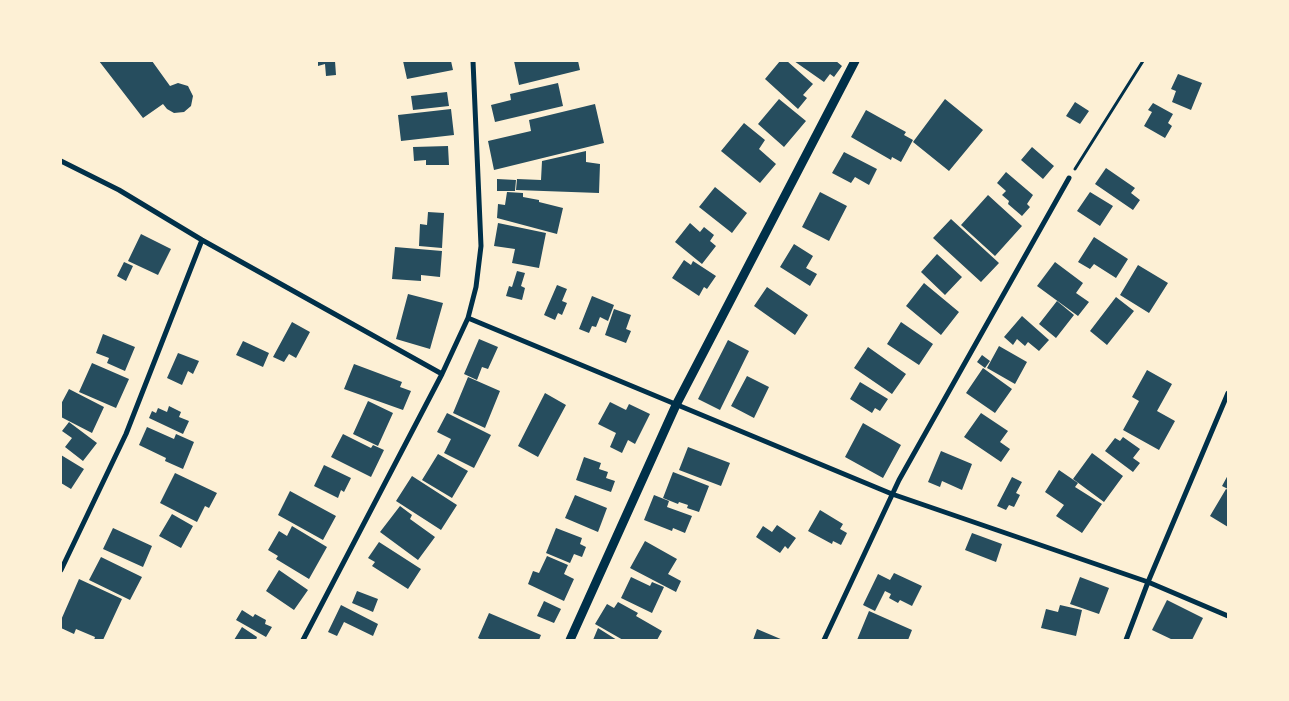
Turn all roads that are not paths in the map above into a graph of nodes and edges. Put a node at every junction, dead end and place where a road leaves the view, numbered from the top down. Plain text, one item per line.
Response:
1 (473, 61) edge
2 (855, 61) edge
3 (61, 161) edge
4 (1069, 178) road end
5 (202, 240) junction
6 (468, 318) junction
7 (442, 374) junction
8 (1228, 393) edge
9 (676, 405) junction
10 (892, 494) junction
11 (61, 570) edge
12 (1148, 582) junction
13 (1228, 616) edge
14 (303, 640) edge
15 (570, 640) edge
16 (824, 640) edge
17 (1126, 640) edge

1 - 6 street
2 - 9 street
3 - 5 street
4 - 10 street
5 - 7 street
5 - 11 street
6 - 7 street
6 - 9 street
7 - 14 street
8 - 12 street
9 - 10 street
9 - 15 street
10 - 12 street
10 - 16 street
12 - 13 street
12 - 17 street

